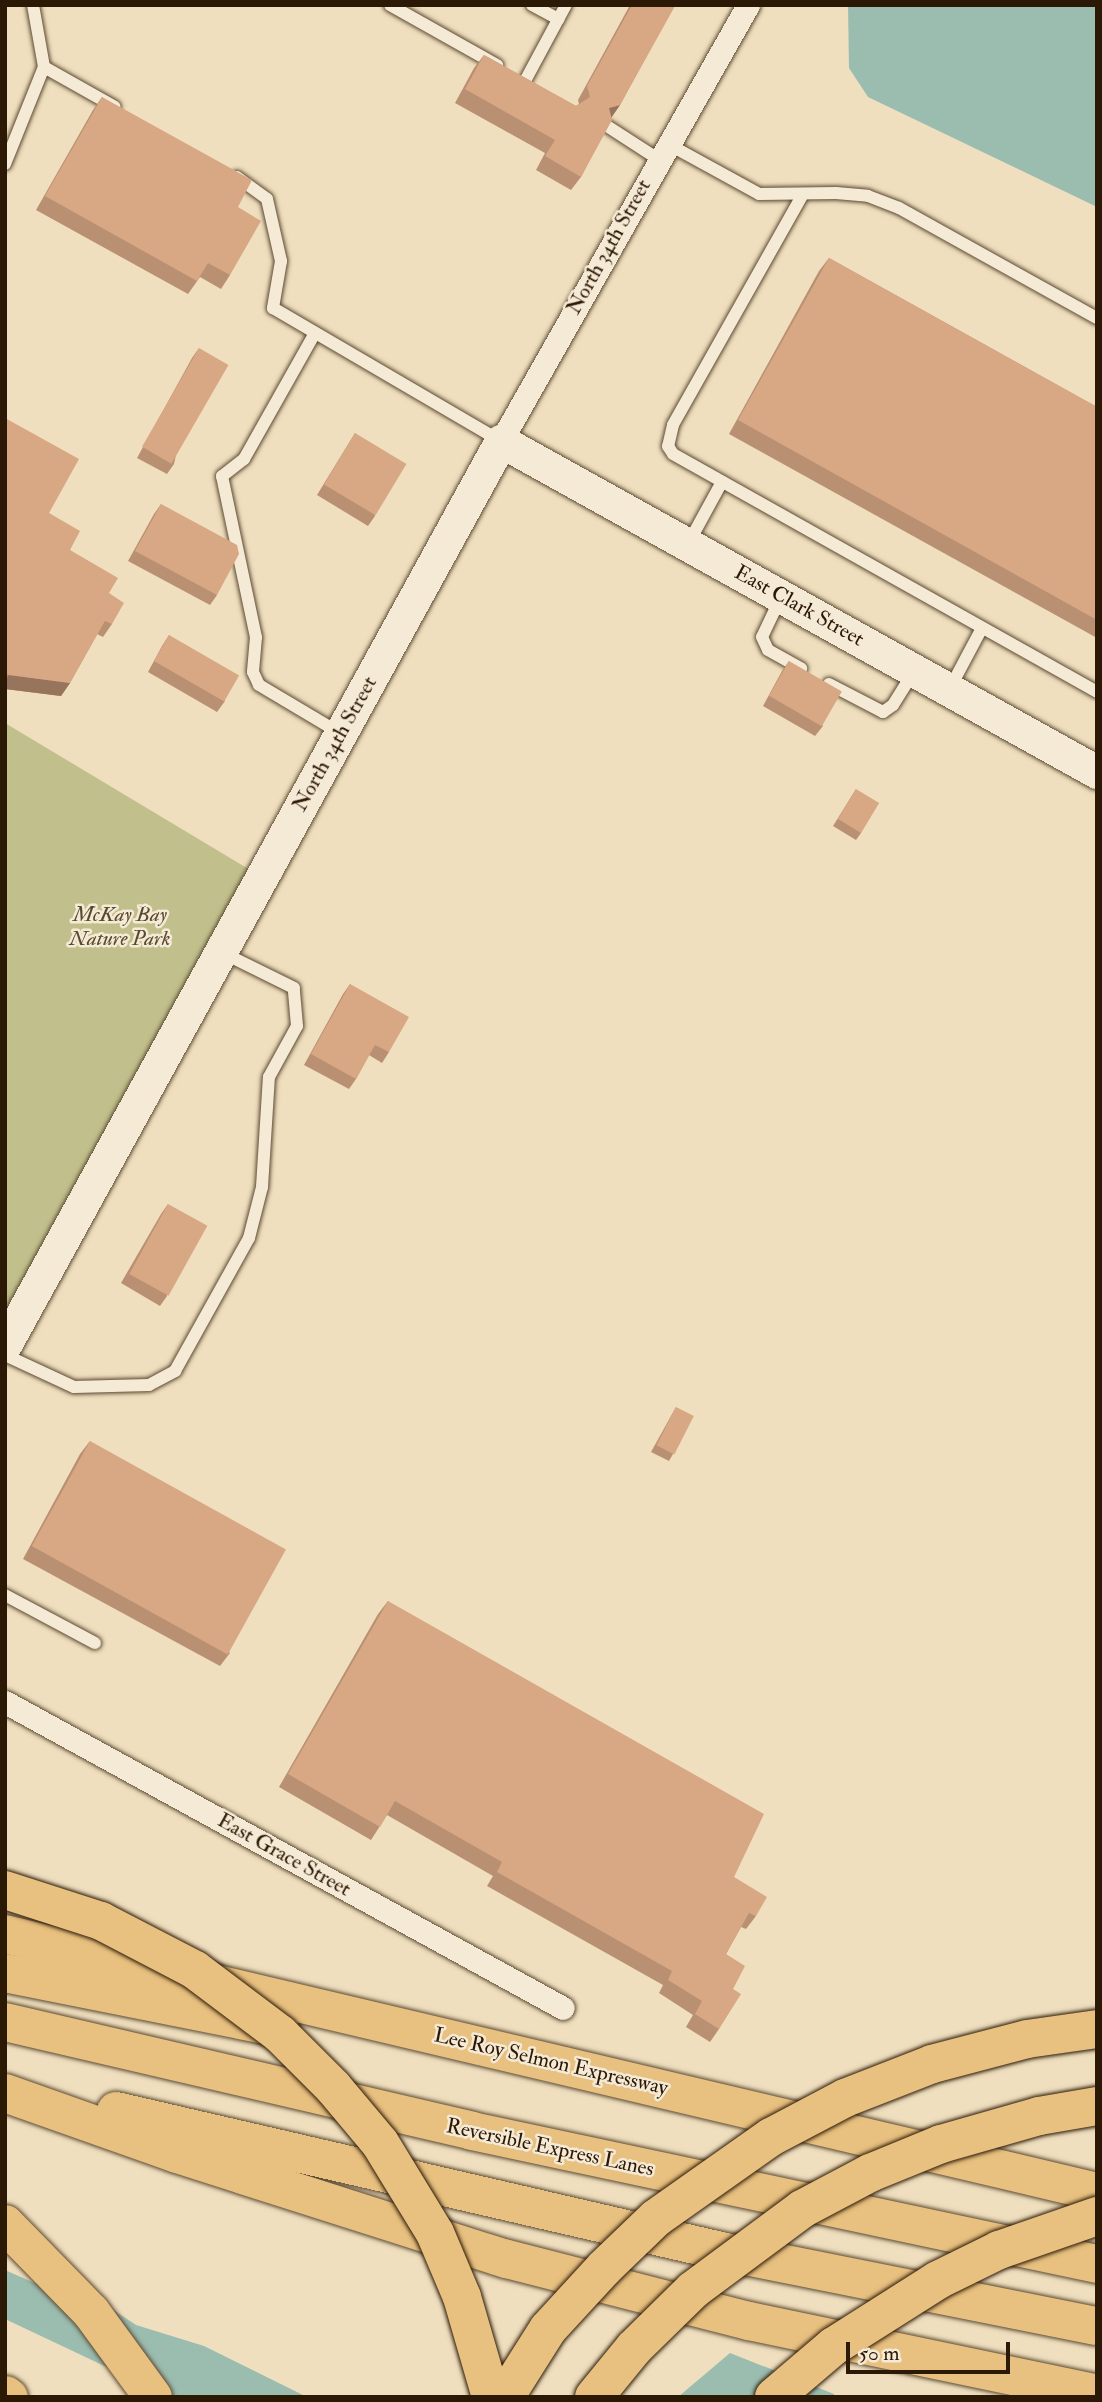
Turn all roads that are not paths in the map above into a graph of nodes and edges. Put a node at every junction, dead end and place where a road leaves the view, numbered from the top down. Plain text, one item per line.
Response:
1 (33, 5) edge
2 (390, 5) edge
3 (532, 5) edge
4 (566, 5) edge
5 (748, 5) edge
6 (558, 19) junction
7 (44, 67) junction
8 (525, 80) junction
9 (537, 87) edge
10 (125, 112) edge
11 (607, 126) edge
12 (663, 151) junction
13 (5, 164) edge
14 (230, 171) edge
15 (803, 194) junction
16 (1097, 318) edge
17 (315, 333) junction
18 (501, 441) junction
19 (722, 482) junction
20 (688, 544) junction
21 (781, 596) junction
22 (982, 628) junction
23 (914, 671) junction
24 (949, 690) junction
25 (1097, 692) edge
26 (340, 734) junction
27 (1097, 772) edge
28 (221, 951) junction
29 (5, 1345) edge
30 (5, 1355) edge
31 (5, 1595) edge
32 (95, 1643) dead end
33 (5, 1702) edge
34 (5, 1890) edge
35 (5, 1934) edge
36 (5, 1973) edge
37 (563, 2008) dead end
38 (5, 2022) edge
39 (1097, 2029) edge
40 (546, 2062) junction
41 (5, 2085) edge
42 (5, 2093) edge
43 (1097, 2106) edge
44 (1097, 2192) edge
45 (1097, 2216) edge
46 (5, 2224) edge
47 (1097, 2264) edge
48 (1097, 2326) edge
49 (1097, 2394) edge
50 (153, 2397) edge
51 (491, 2397) edge
52 (505, 2397) edge
53 (594, 2397) edge
54 (775, 2397) edge

1 - 7 lane
2 - 8 lane
3 - 6 lane
4 - 6 lane
5 - 12 street, North 34th Street
6 - 8 lane
7 - 10 lane
7 - 13 lane
8 - 9 lane
11 - 12 lane
12 - 15 lane
12 - 18 street, North 34th Street
14 - 17 lane
15 - 16 lane
15 - 19 lane
17 - 18 lane
17 - 26 lane
18 - 20 street, East Clark Street
18 - 26 street, North 34th Street
19 - 20 lane
19 - 22 lane
20 - 21 street, East Clark Street
21 - 23 street, East Clark Street
21 - 23 lane
22 - 24 lane
22 - 25 lane
23 - 24 street, East Clark Street
24 - 27 street, East Clark Street
26 - 28 street, North 34th Street
28 - 29 street, North 34th Street
28 - 30 lane
31 - 32 lane
33 - 37 street, East Grace Street
34 - 51 highway, bridge
35 - 40 highway, Lee Roy Selmon Expressway
36 - 40 highway
38 - 47 highway, Reversible Express Lanes, bridge
39 - 52 highway, bridge
40 - 44 highway, Lee Roy Selmon Expressway, bridge
41 - 48 highway
42 - 49 highway
43 - 53 highway, bridge
45 - 54 highway, bridge
46 - 50 highway

